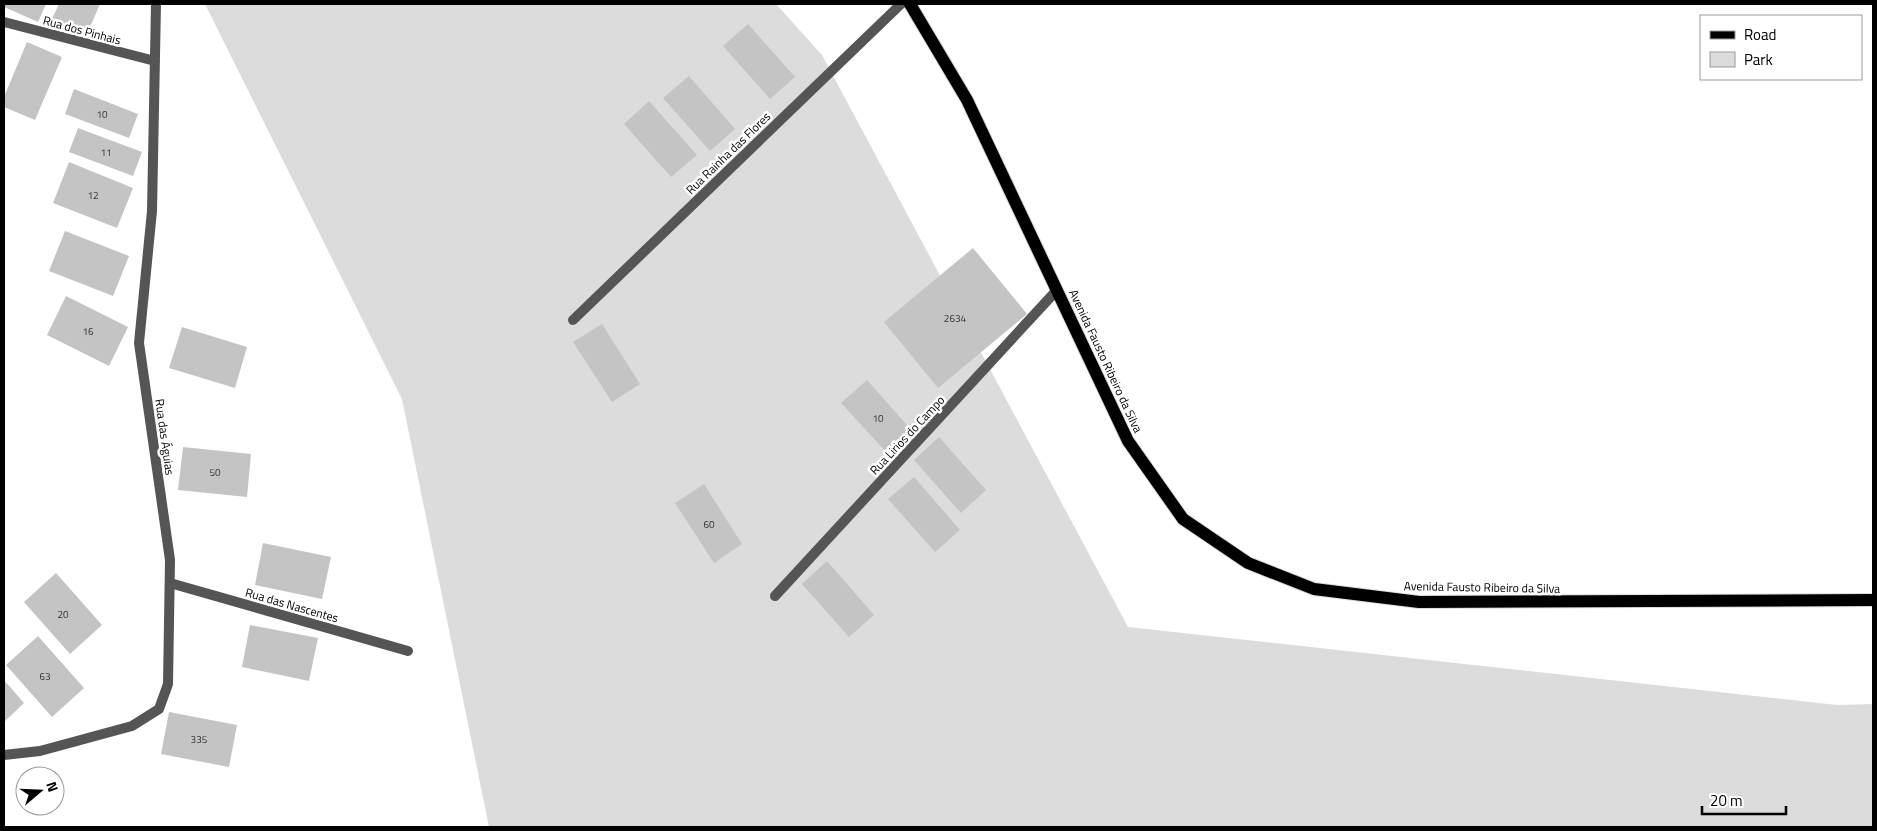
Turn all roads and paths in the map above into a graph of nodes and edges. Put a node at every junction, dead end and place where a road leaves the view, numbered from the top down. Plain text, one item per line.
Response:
1 (156, 4) edge
2 (901, 4) edge
3 (910, 4) edge
4 (4, 22) edge
5 (155, 61) junction
6 (1057, 290) junction
7 (573, 320) dead end
8 (170, 583) junction
9 (775, 596) dead end
10 (1873, 600) edge
11 (408, 651) dead end
12 (4, 755) edge

1 - 5 street, Rua das Águias
2 - 7 street, Rua Rainha das Flores
3 - 6 main road, Avenida Fausto Ribeiro da Silva
4 - 5 street, Rua dos Pinhais
5 - 8 street, Rua das Águias
6 - 9 street, Rua Lirios do Campo
6 - 10 main road, Avenida Fausto Ribeiro da Silva
8 - 11 street, Rua das Nascentes
8 - 12 street, Rua das Águias

